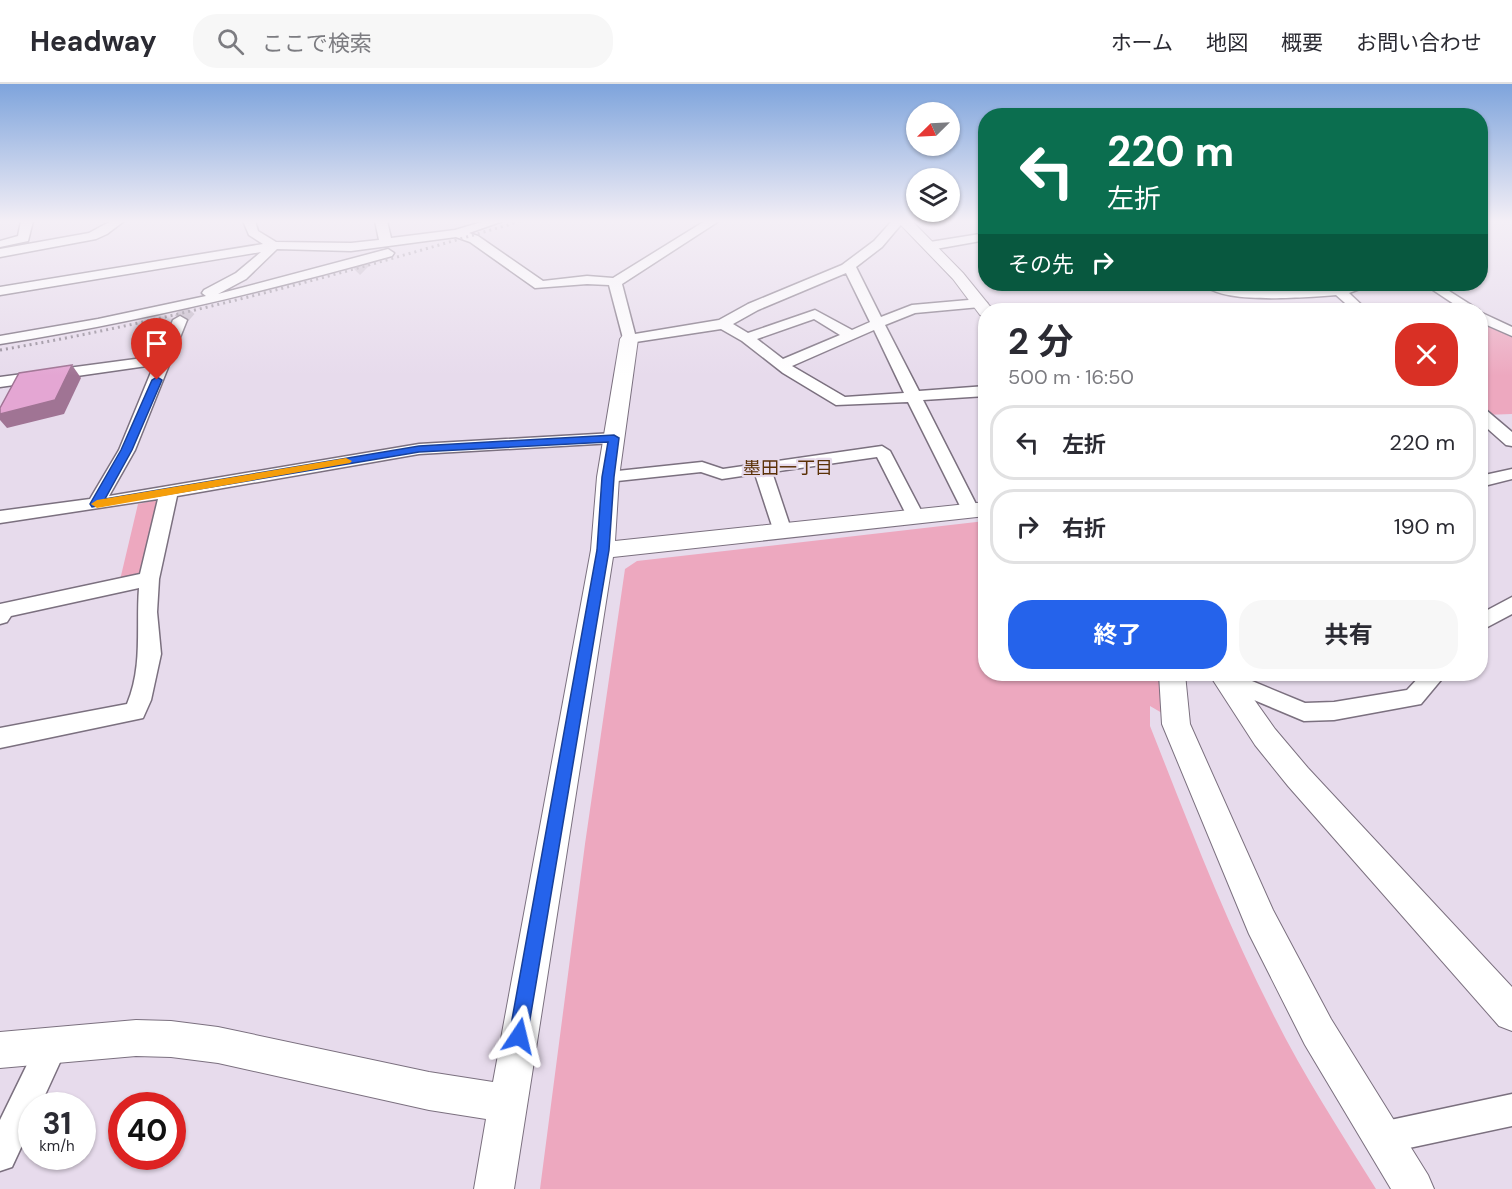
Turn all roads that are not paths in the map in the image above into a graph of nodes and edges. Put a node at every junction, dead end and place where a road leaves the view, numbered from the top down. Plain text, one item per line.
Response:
1 (112, 273) edge
2 (245, 273) edge
3 (316, 273) edge
4 (522, 273) edge
5 (632, 273) edge
6 (834, 273) edge
7 (852, 273) edge
8 (953, 273) edge
9 (615, 282) junction
10 (0, 291) edge
11 (1226, 291) edge
12 (1344, 291) edge
13 (1441, 291) edge
14 (1340, 292) junction
15 (202, 302) junction
16 (979, 303) edge
17 (1352, 303) edge
18 (1461, 303) edge
19 (978, 308) edge
20 (180, 320) tunnel mouth
21 (1488, 320) edge
22 (723, 324) junction
23 (878, 324) junction
24 (1512, 332) edge
25 (851, 335) junction
26 (747, 338) junction
27 (629, 339) junction
28 (0, 340) edge
29 (165, 359) junction
30 (782, 365) junction
31 (0, 382) edge
32 (978, 392) edge
33 (915, 397) junction
34 (1488, 420) edge
35 (614, 438) junction
36 (1512, 441) edge
37 (762, 468) junction
38 (1512, 474) edge
39 (608, 477) junction
40 (1488, 480) edge
41 (170, 491) junction
42 (96, 504) junction
43 (978, 509) edge
44 (915, 516) junction
45 (0, 517) edge
46 (783, 532) junction
47 (603, 550) junction
48 (149, 579) junction
49 (1512, 604) edge
50 (0, 617) edge
51 (1488, 619) edge
52 (1173, 681) edge
53 (1227, 681) edge
54 (1235, 681) edge
55 (1429, 681) edge
56 (0, 738) edge
57 (1512, 1013) edge
58 (52, 1047) junction
59 (0, 1050) edge
60 (507, 1103) junction
61 (1512, 1110) edge
62 (1381, 1138) junction
63 (0, 1155) edge
64 (494, 1189) edge
65 (1414, 1189) edge

1 - 10 street
2 - 15 street
3 - 15 street
4 - 9 street
5 - 9 street
6 - 22 street
7 - 23 street
8 - 16 street
9 - 27 street
11 - 14 street
12 - 14 street
13 - 18 street
14 - 17 street
15 - 28 street
19 - 23 street
20 - 29 street
21 - 24 street
22 - 26 street
22 - 27 street
23 - 25 street
23 - 33 street
25 - 26 street
25 - 30 street
26 - 30 street
27 - 35 street
29 - 31 street
29 - 42 street
30 - 33 street
32 - 33 street
33 - 43 street
34 - 36 street
35 - 39 street
35 - 41 street
37 - 39 street
37 - 44 street
37 - 46 street
38 - 40 street
39 - 47 street
41 - 42 street
41 - 48 street
42 - 45 street
43 - 44 street
44 - 46 street
46 - 47 street
47 - 60 street
48 - 50 street
48 - 56 street
49 - 51 street
52 - 62 street
53 - 57 street
54 - 55 street
58 - 59 street
58 - 60 street
58 - 63 street
60 - 64 street
61 - 62 street
62 - 65 street

